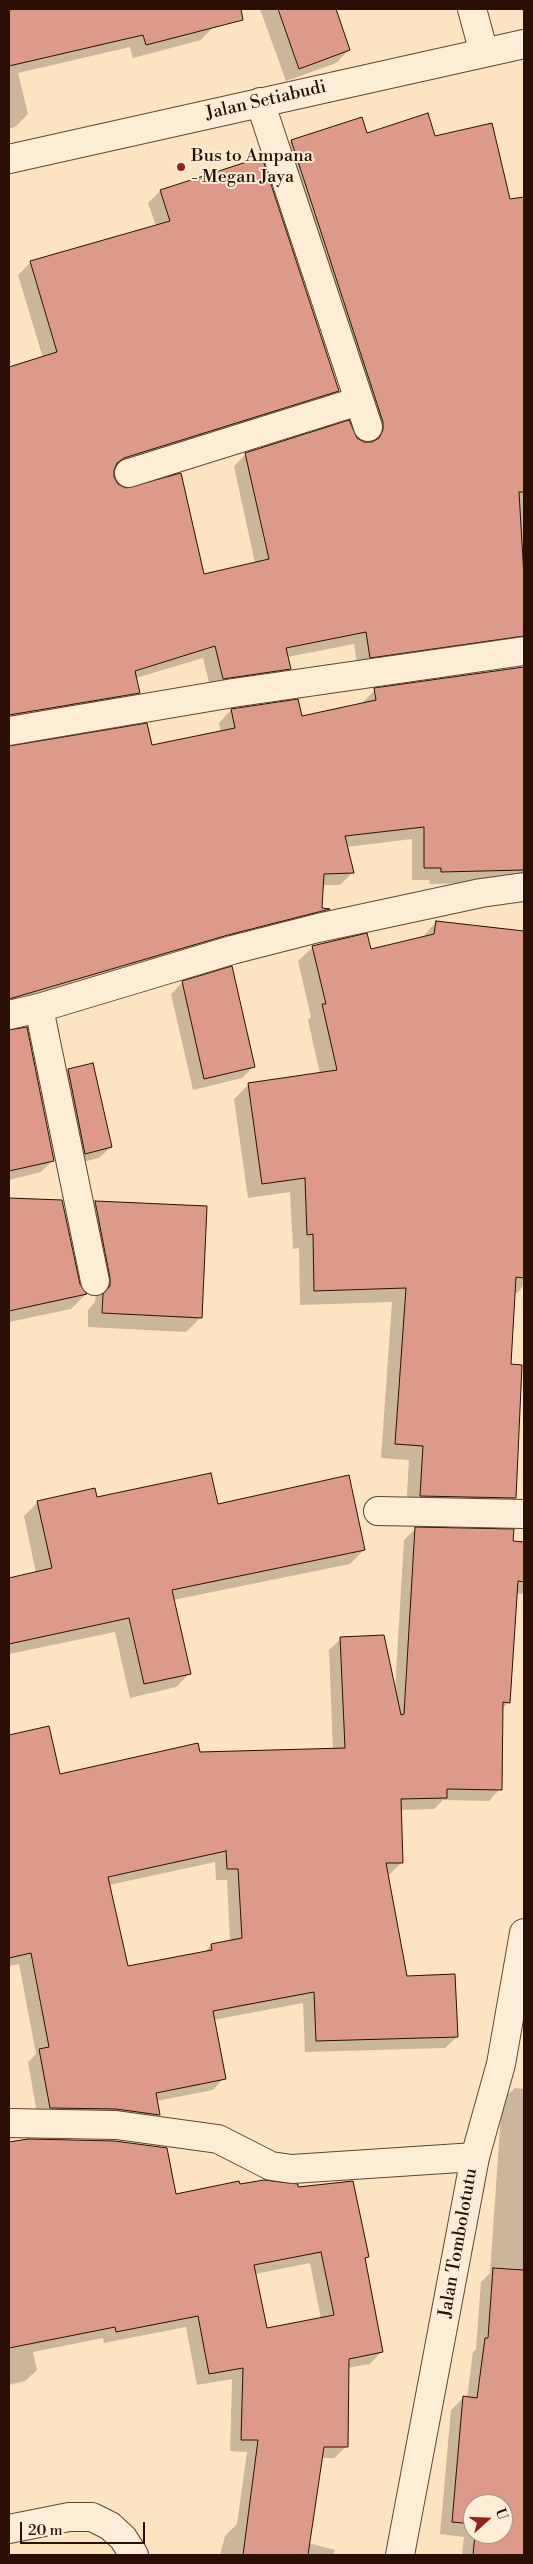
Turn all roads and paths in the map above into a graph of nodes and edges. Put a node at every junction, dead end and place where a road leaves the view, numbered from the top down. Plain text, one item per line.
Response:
1 (472, 9) edge
2 (524, 44) edge
3 (484, 53) junction
4 (260, 102) junction
5 (9, 159) edge
6 (359, 401) junction
7 (368, 427) dead end
8 (129, 473) dead end
9 (524, 651) edge
10 (9, 732) edge
11 (524, 887) edge
12 (40, 1008) junction
13 (9, 1014) edge
14 (95, 1281) dead end
15 (378, 1511) dead end
16 (524, 1514) edge
17 (524, 1933) edge
18 (9, 2120) edge
19 (475, 2157) junction
20 (9, 2529) edge
21 (134, 2555) edge
22 (400, 2555) edge

1 - 3 street
2 - 3 street, Jalan Setiabudi
3 - 4 street, Jalan Setiabudi
4 - 5 street, Jalan Setiabudi
4 - 6 street
6 - 7 street
6 - 8 street
9 - 10 street
11 - 12 street
12 - 13 street
12 - 14 street
15 - 16 street
17 - 19 street, Jalan Tombolotutu
18 - 19 street
19 - 22 street, Jalan Tombolotutu
20 - 21 street

